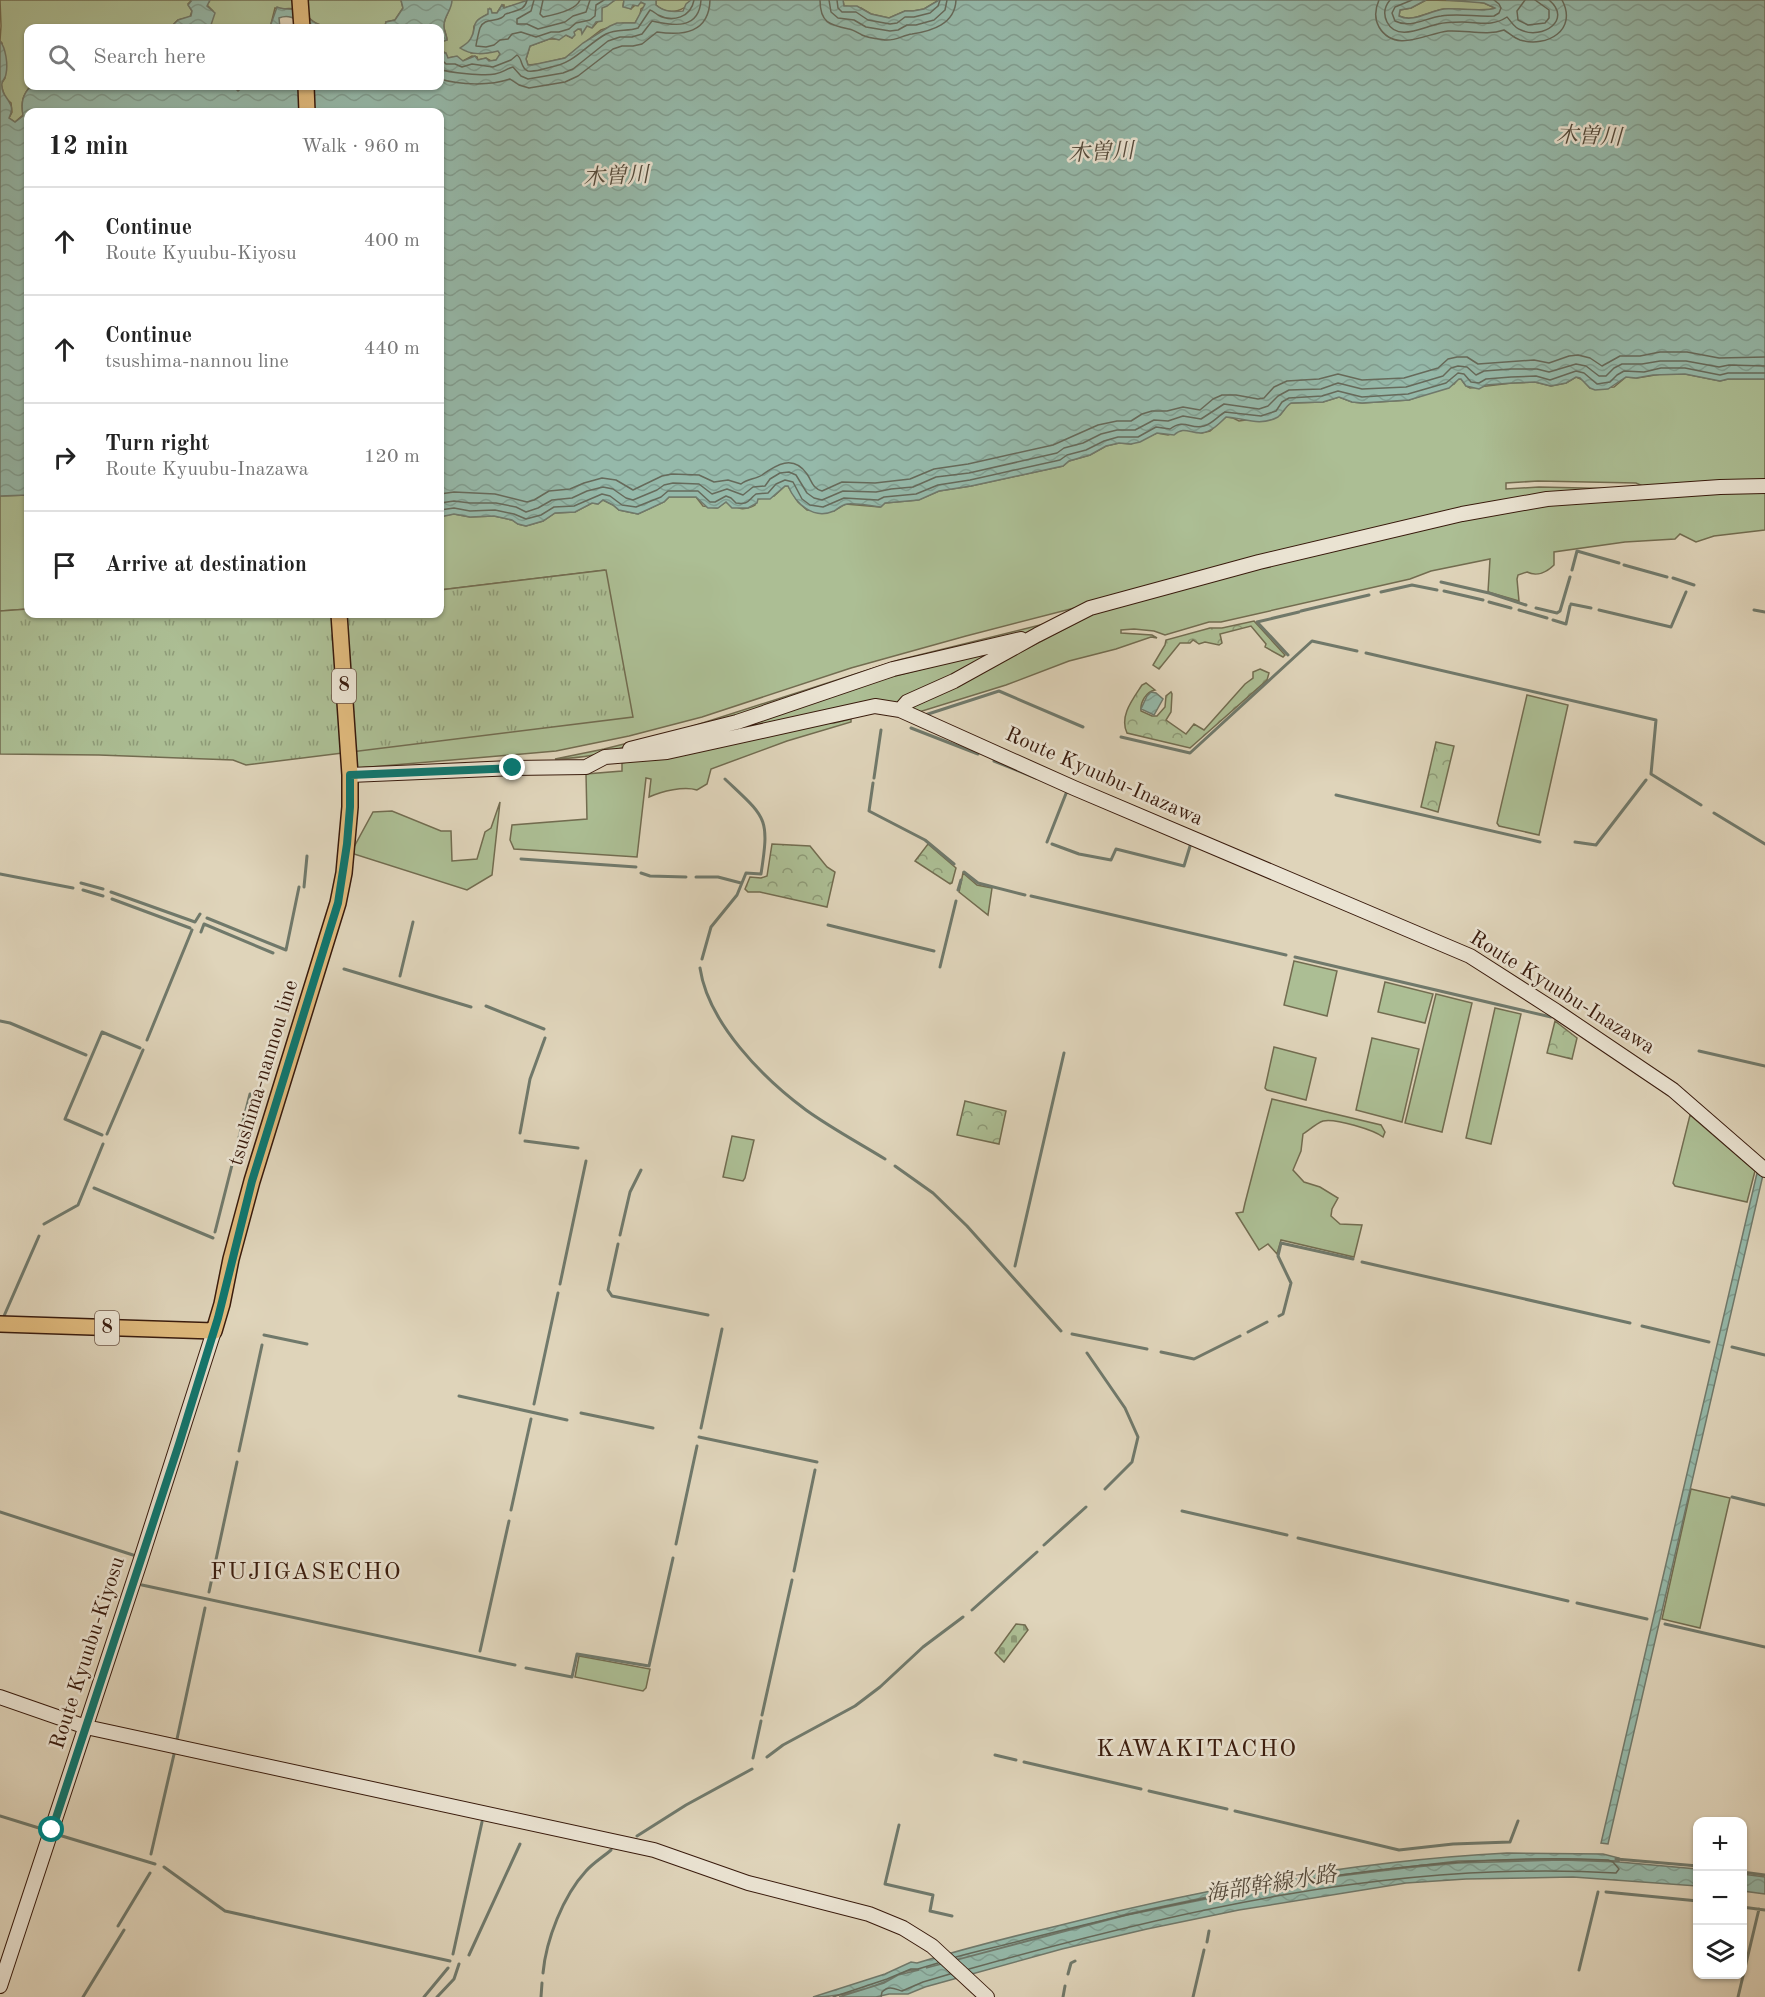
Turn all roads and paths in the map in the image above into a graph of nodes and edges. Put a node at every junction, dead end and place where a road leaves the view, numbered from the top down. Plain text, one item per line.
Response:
1 (300, 0) edge
2 (302, 24) edge
3 (306, 90) edge
4 (307, 108) edge
5 (1765, 486) edge
6 (339, 618) edge
7 (1037, 635) junction
8 (900, 710) junction
9 (605, 757) junction
10 (350, 775) junction
11 (1765, 1170) edge
12 (0, 1324) edge
13 (214, 1331) junction
14 (0, 1697) edge
15 (86, 1726) junction
16 (0, 1986) edge
17 (987, 1997) edge

1 - 2 main road
3 - 4 main road
5 - 7 street
6 - 10 main road, tsushima-nannou line / 8
7 - 8 street
7 - 9 street
8 - 9 street, Route Kyuubu-Inazawa
8 - 11 street, Route Kyuubu-Inazawa
9 - 10 street, Route Kyuubu-Inazawa
10 - 13 main road, tsushima-nannou line / 8
12 - 13 main road, 8
13 - 15 street, Route Kyuubu-Kiyosu
14 - 15 street
15 - 16 street, Route Kyuubu-Kiyosu
15 - 17 street

